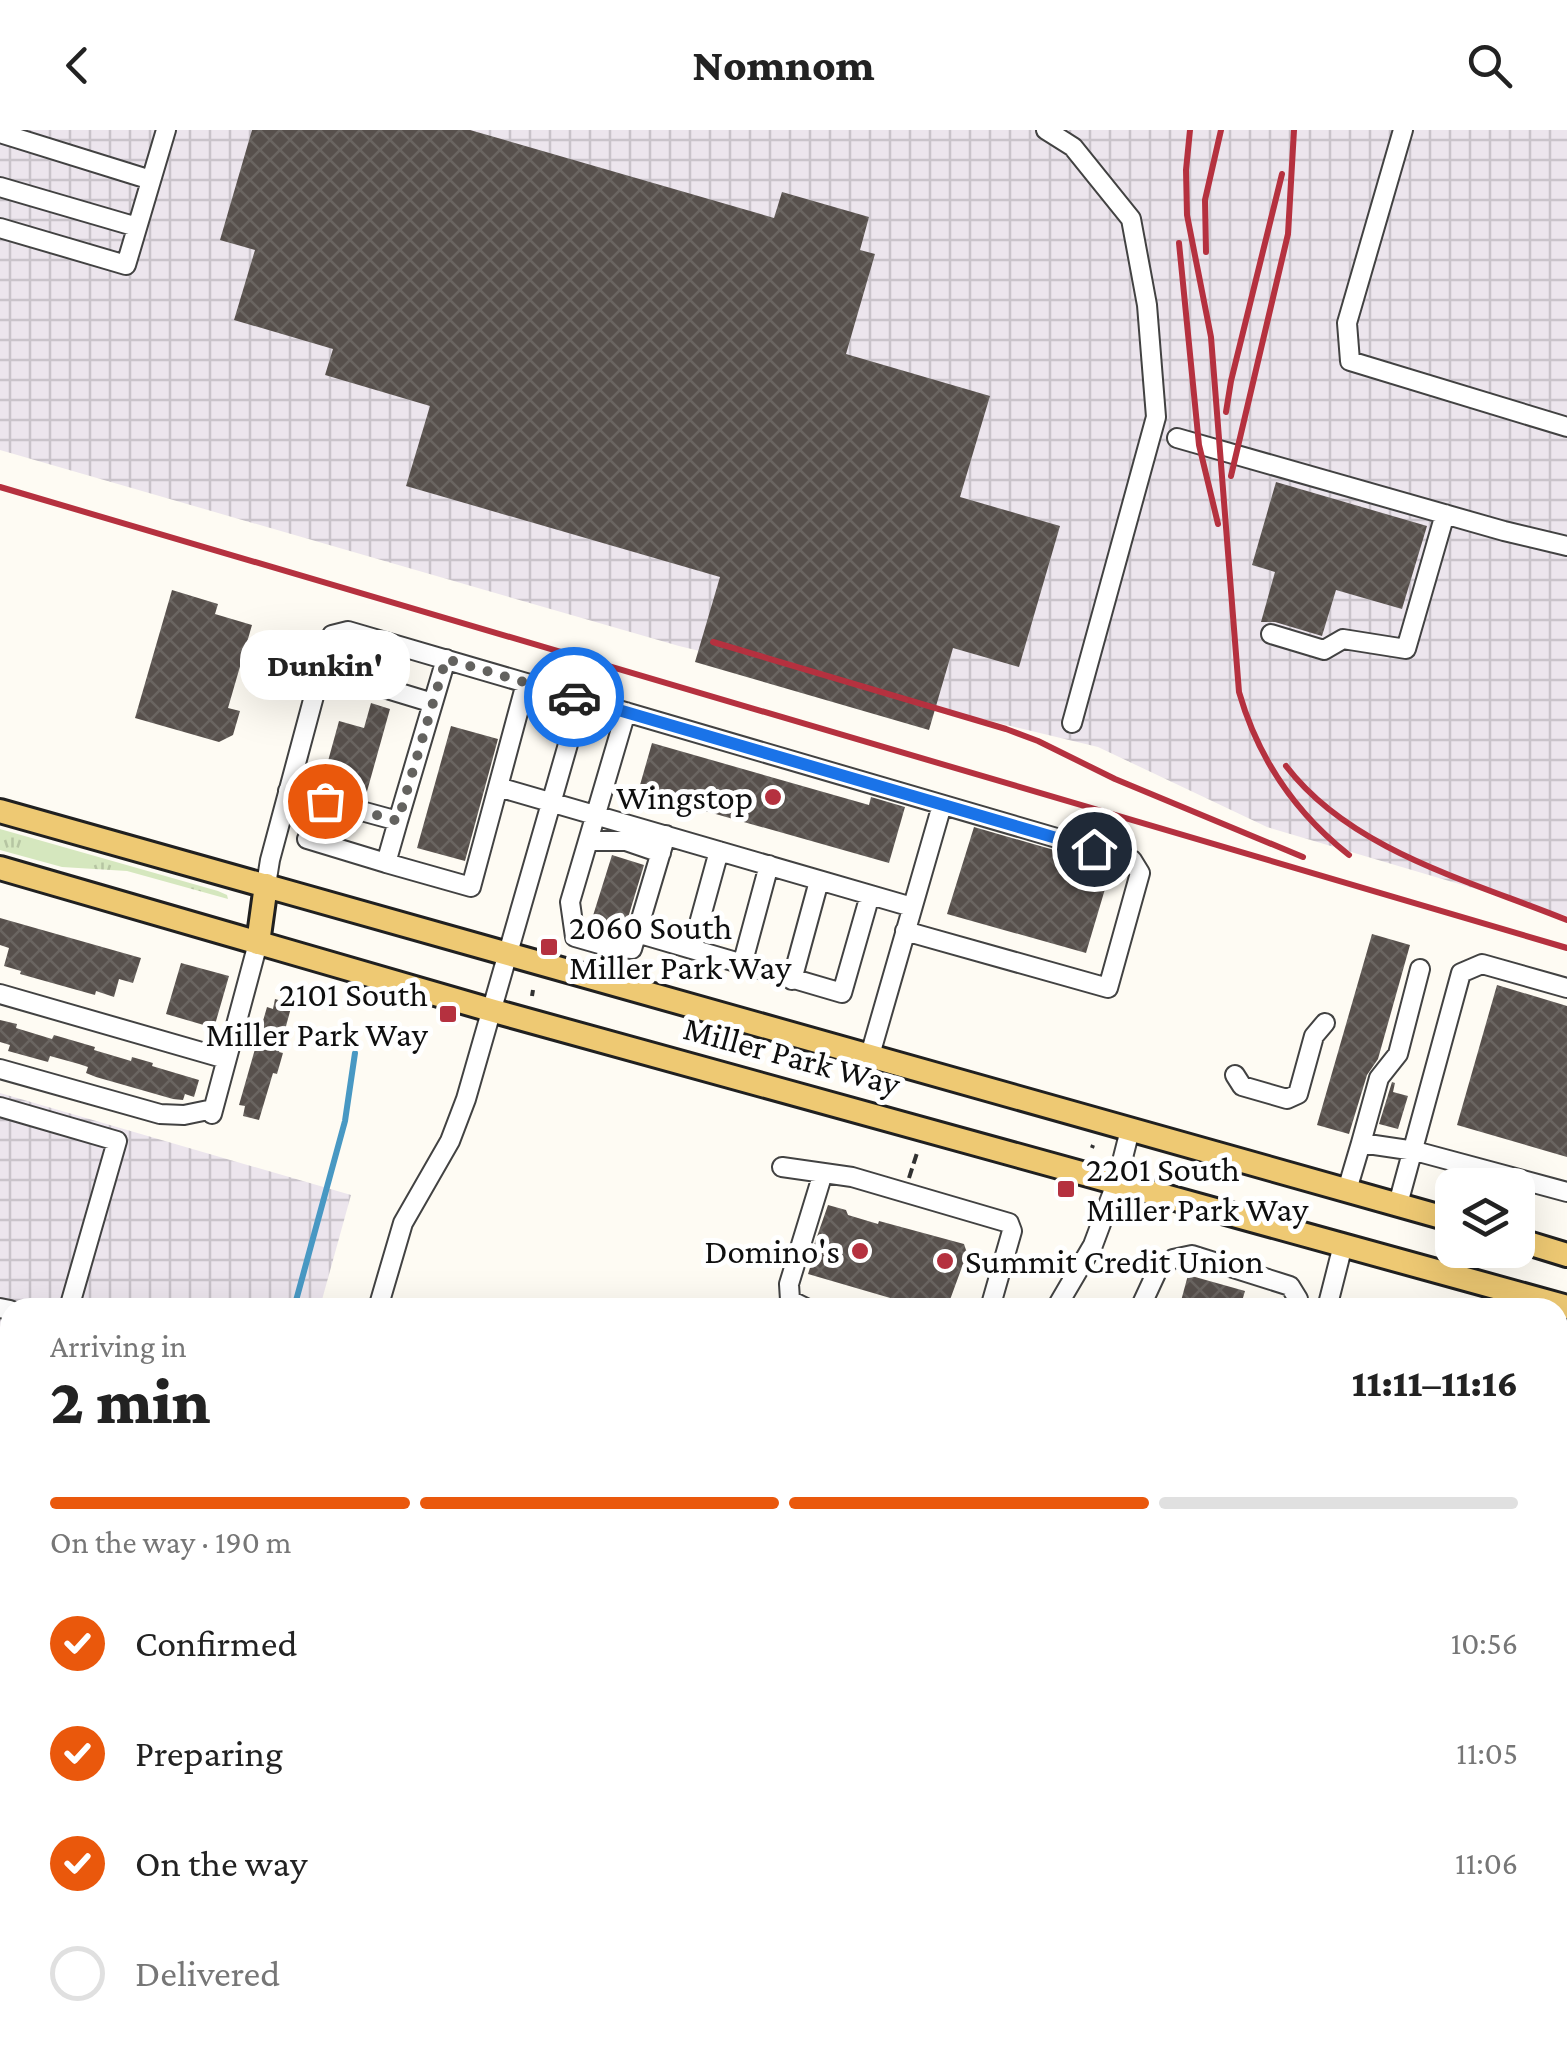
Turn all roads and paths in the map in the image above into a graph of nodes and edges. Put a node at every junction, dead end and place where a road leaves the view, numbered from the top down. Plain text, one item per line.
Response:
1 (166, 130) edge
2 (1046, 130) edge
3 (1403, 130) edge
4 (0, 132) edge
5 (151, 180) junction
6 (0, 187) edge
7 (0, 228) edge
8 (137, 228) junction
9 (1567, 427) edge
10 (1177, 438) dead end
11 (1445, 514) junction
12 (1567, 546) edge
13 (1271, 634) dead end
14 (446, 659) junction
15 (321, 669) junction
16 (526, 683) junction
17 (581, 699) junction
18 (432, 703) junction
19 (626, 712) junction
20 (1072, 723) dead end
21 (498, 787) junction
22 (288, 791) junction
23 (553, 802) junction
24 (942, 805) junction
25 (0, 811) edge
26 (598, 815) junction
27 (398, 821) junction
28 (307, 839) dead end
29 (590, 840) junction
30 (664, 844) junction
31 (719, 851) junction
32 (386, 863) junction
33 (770, 866) junction
34 (0, 868) edge
35 (819, 880) junction
36 (266, 884) junction
37 (870, 895) junction
38 (912, 907) junction
39 (905, 932) junction
40 (637, 933) junction
41 (258, 943) junction
42 (692, 949) junction
43 (508, 954) junction
44 (742, 964) junction
45 (1420, 970) dead end
46 (792, 980) junction
47 (1567, 988) edge
48 (0, 994) edge
49 (494, 1010) junction
50 (1325, 1023) dead end
51 (870, 1055) junction
52 (226, 1059) junction
53 (0, 1069) edge
54 (1234, 1074) dead end
55 (0, 1108) edge
56 (1130, 1130) junction
57 (1360, 1143) junction
58 (918, 1150) dead end
59 (1415, 1151) junction
60 (782, 1167) dead end
61 (822, 1173) junction
62 (1117, 1181) junction
63 (1347, 1190) junction
64 (904, 1192) junction
65 (1567, 1192) edge
66 (1398, 1204) junction
67 (1435, 1215) edge
68 (1343, 1245) junction
69 (1535, 1245) edge
70 (1567, 1255) edge
71 (72, 1298) edge
72 (381, 1298) edge
73 (793, 1298) edge
74 (993, 1298) edge
75 (1062, 1298) edge
76 (1145, 1298) edge
77 (1297, 1298) edge
78 (1330, 1298) edge
79 (1531, 1298) edge

1 - 5 street
2 - 20 street
3 - 9 street
4 - 5 street
5 - 8 street
6 - 8 street
7 - 8 street
10 - 11 street
11 - 12 street
11 - 13 street
14 - 15 street
14 - 16 street
14 - 18 street
15 - 18 street
15 - 22 street
16 - 17 street
16 - 21 street
17 - 19 street
17 - 23 street
18 - 27 street
19 - 24 street
19 - 26 street
21 - 23 street
21 - 32 street
22 - 27 street
22 - 36 street
23 - 26 street
23 - 43 street
24 - 38 street
24 - 39 street
25 - 36 main road, Miller Park Way
26 - 29 street
26 - 30 street
27 - 32 street
28 - 32 street
29 - 30 street
29 - 40 street
30 - 31 street
30 - 40 street
31 - 33 street
31 - 42 street
33 - 35 street
33 - 44 street
34 - 41 main road, Miller Park Way
35 - 37 street
35 - 46 street
36 - 41 main road
36 - 43 main road, Miller Park Way
37 - 38 street
37 - 46 street
38 - 39 street
39 - 51 street
40 - 42 street
41 - 49 main road, Miller Park Way
41 - 52 street
42 - 44 street
43 - 49 street
43 - 51 main road, Miller Park Way
44 - 46 street
45 - 57 street
47 - 59 street
48 - 52 street
49 - 62 main road, Miller Park Way
49 - 72 street
50 - 54 street
51 - 56 main road, Miller Park Way
52 - 53 street
55 - 71 street
56 - 62 street
56 - 63 main road, Miller Park Way
57 - 59 street
57 - 63 street
58 - 64 path
59 - 65 street
59 - 66 street
60 - 61 street
61 - 64 street
61 - 73 street
62 - 68 main road, Miller Park Way
62 - 75 street
63 - 66 main road, Miller Park Way
64 - 74 street
66 - 67 main road, Miller Park Way
68 - 78 street
68 - 79 main road, Miller Park Way
69 - 70 main road
76 - 77 street

